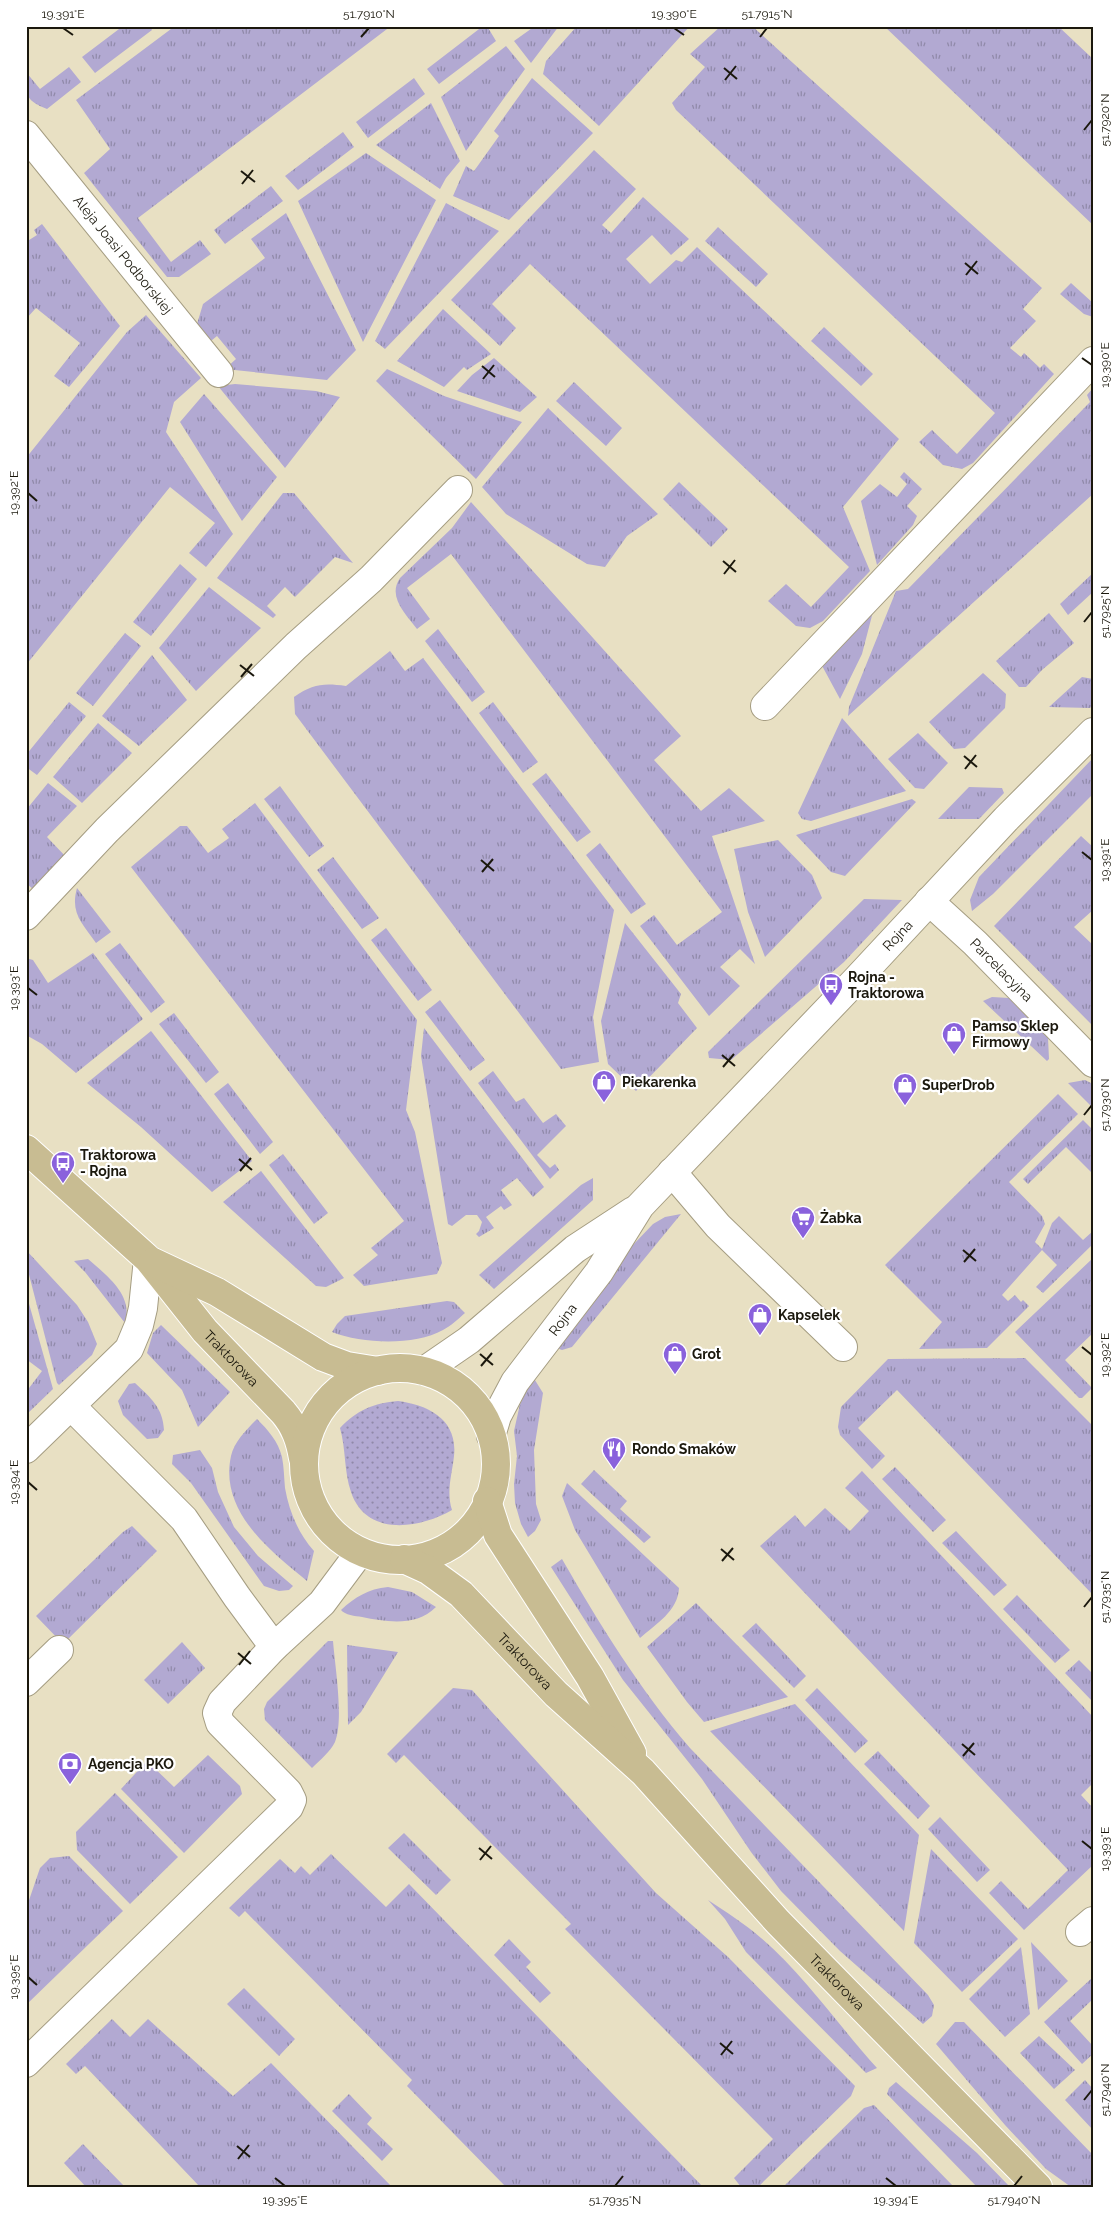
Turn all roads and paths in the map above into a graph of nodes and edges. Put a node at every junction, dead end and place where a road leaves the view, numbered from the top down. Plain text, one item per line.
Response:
1 (26, 135) edge
2 (1093, 361) edge
3 (219, 373) dead end
4 (458, 490) dead end
5 (765, 706) dead end
6 (1093, 732) edge
7 (929, 901) junction
8 (26, 916) edge
9 (1093, 1062) edge
10 (26, 1149) edge
11 (672, 1172) junction
12 (640, 1206) junction
13 (148, 1259) junction
14 (843, 1348) dead end
15 (378, 1371) junction
16 (424, 1371) junction
17 (70, 1406) junction
18 (491, 1436) junction
19 (26, 1449) edge
20 (304, 1462) junction
21 (487, 1501) junction
22 (360, 1552) junction
23 (404, 1559) junction
24 (274, 1647) junction
25 (59, 1650) dead end
26 (26, 1682) edge
27 (642, 1772) junction
28 (26, 2063) edge
29 (1038, 2187) edge

1 - 3 street, Aleja Joasi Podborskiej
2 - 5 street
4 - 8 street
6 - 7 street, Rojna
7 - 9 street, Parcelacyjna
7 - 11 street, Rojna
10 - 13 main road, Traktorowa
11 - 12 street, Rojna
11 - 14 street
12 - 16 street, Rojna
12 - 18 street, Rojna
13 - 15 main road, Traktorowa
13 - 17 street
13 - 20 main road, Traktorowa
15 - 16 main road
15 - 20 main road
16 - 18 main road
17 - 19 street
17 - 24 street
18 - 21 main road
20 - 22 main road
21 - 23 main road
21 - 27 main road, Traktorowa
22 - 23 main road
22 - 24 street
23 - 27 main road, Traktorowa
24 - 28 street
25 - 26 street
27 - 29 main road, Traktorowa

